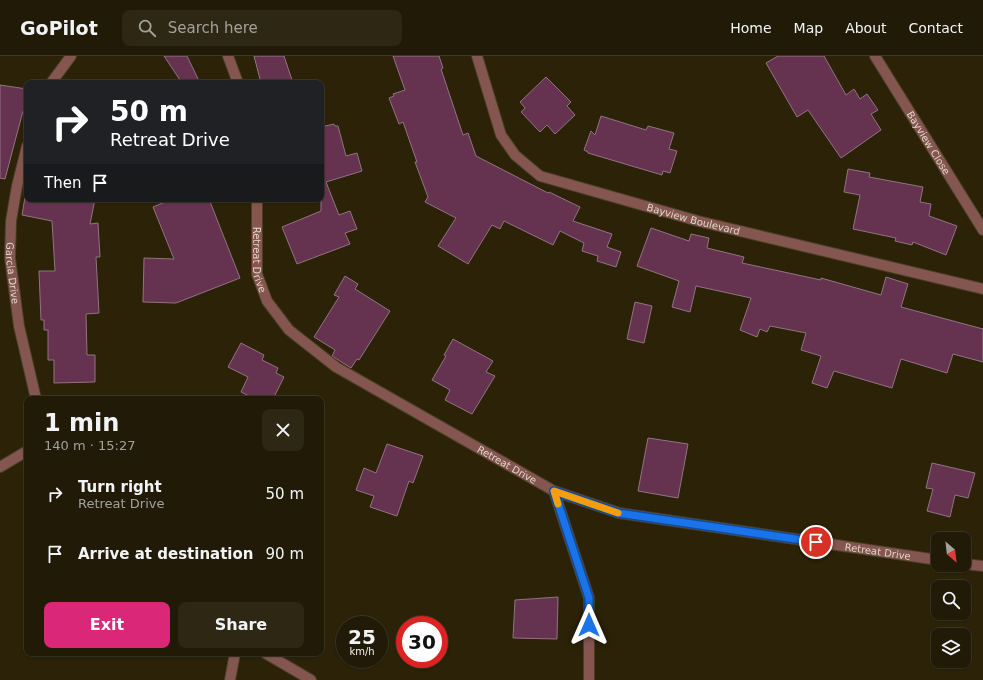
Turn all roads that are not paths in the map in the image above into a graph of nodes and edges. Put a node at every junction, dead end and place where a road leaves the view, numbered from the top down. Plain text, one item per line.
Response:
1 (70, 56) edge
2 (228, 56) edge
3 (477, 56) edge
4 (875, 56) edge
5 (53, 80) edge
6 (237, 80) edge
7 (24, 158) edge
8 (257, 202) edge
9 (983, 230) edge
10 (983, 289) edge
11 (35, 396) edge
12 (24, 453) edge
13 (0, 467) edge
14 (554, 491) junction
15 (931, 559) edge
16 (971, 565) edge
17 (983, 566) edge
18 (234, 656) edge
19 (270, 656) edge
20 (230, 680) edge
21 (310, 680) edge
22 (589, 680) edge

1 - 5 street
2 - 6 street
3 - 10 street, Bayview Boulevard
4 - 9 street, Bayview Close
7 - 11 street, Garcia Drive
8 - 14 street, Retreat Drive
12 - 13 street
14 - 15 street, Retreat Drive
14 - 22 street
16 - 17 street
18 - 20 street
19 - 21 street

